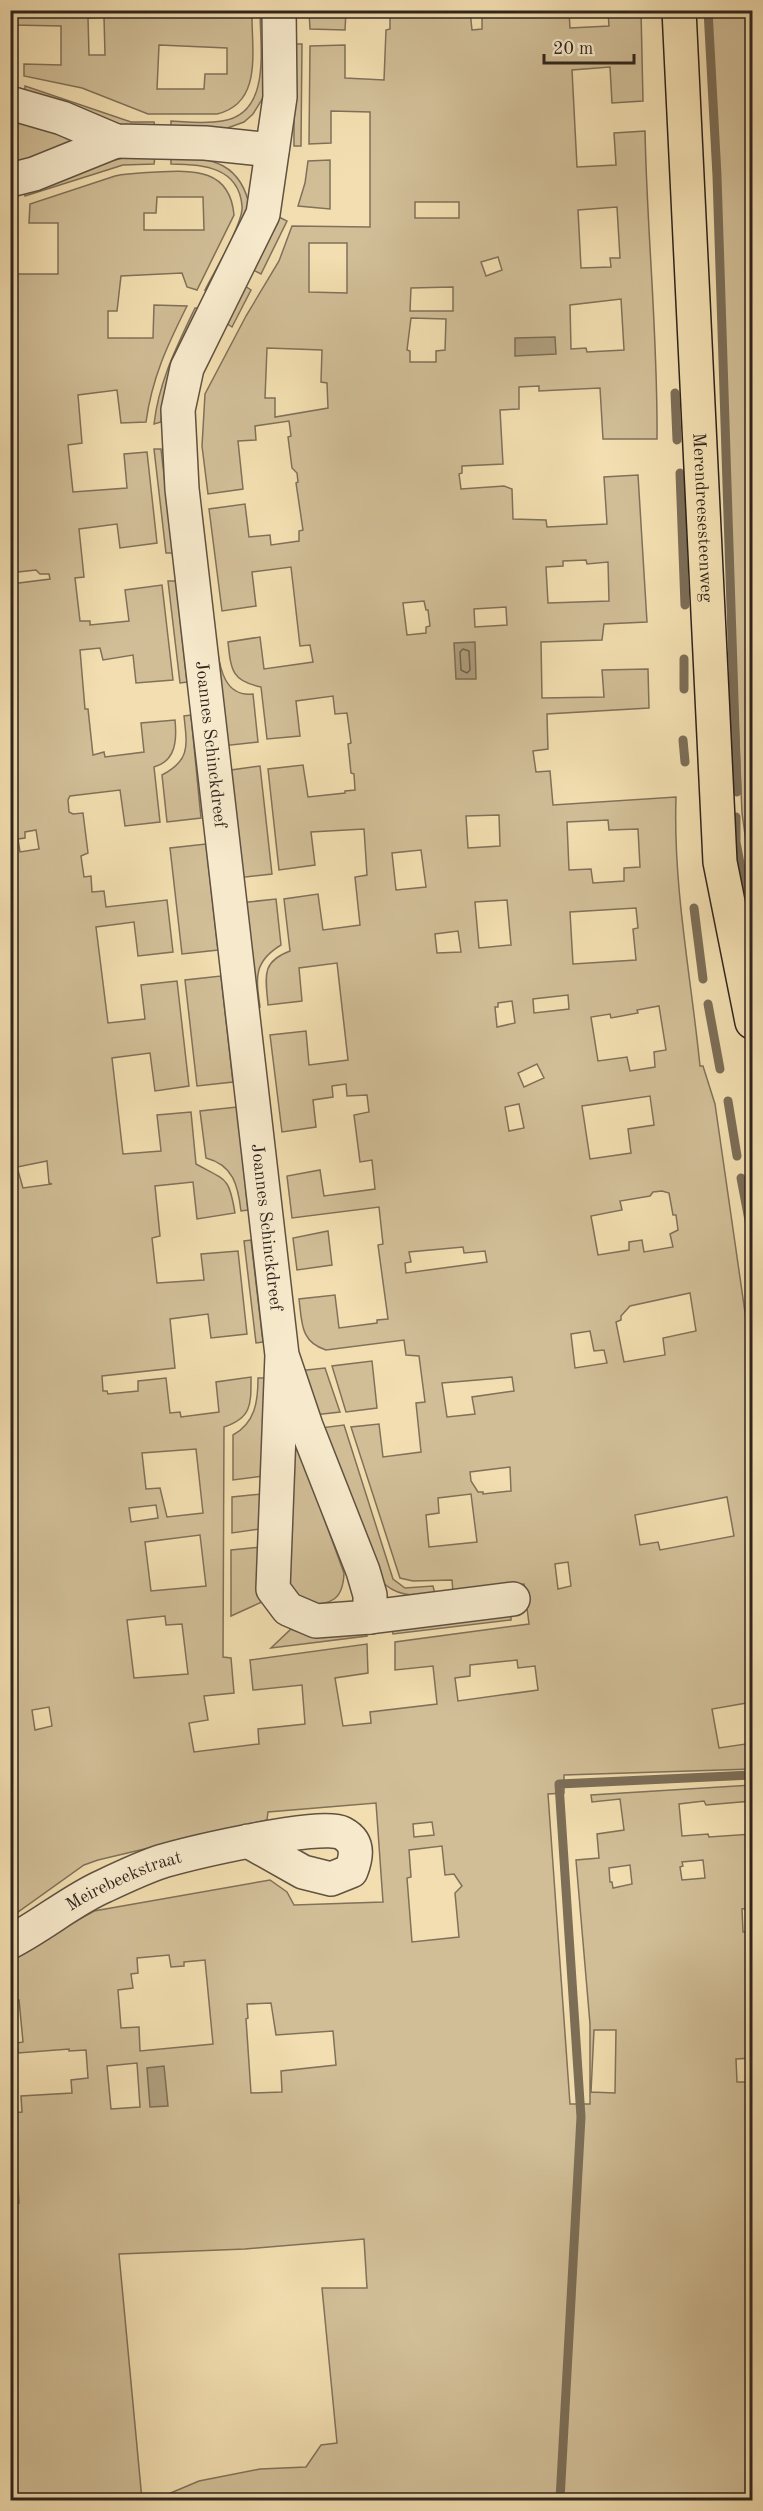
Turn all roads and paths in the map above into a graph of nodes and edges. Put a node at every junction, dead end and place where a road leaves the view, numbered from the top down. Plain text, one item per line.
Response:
1 (279, 10) edge
2 (679, 10) edge
3 (10, 103) edge
4 (116, 141) junction
5 (272, 150) junction
6 (10, 180) edge
7 (753, 1022) edge
8 (282, 1355) junction
9 (513, 1599) dead end
10 (369, 1617) junction
11 (248, 1841) dead end
12 (10, 1942) edge

1 - 5 street, Joannes Schinckdreef
2 - 7 main road, Merendreesesteenweg
3 - 4 street
4 - 5 street
4 - 6 street
5 - 8 street, Joannes Schinckdreef
8 - 10 street, Joannes Schinckdreef
8 - 10 street, Joannes Schinckdreef
9 - 10 street, Joannes Schinckdreef
11 - 12 street, Meirebeekstraat

